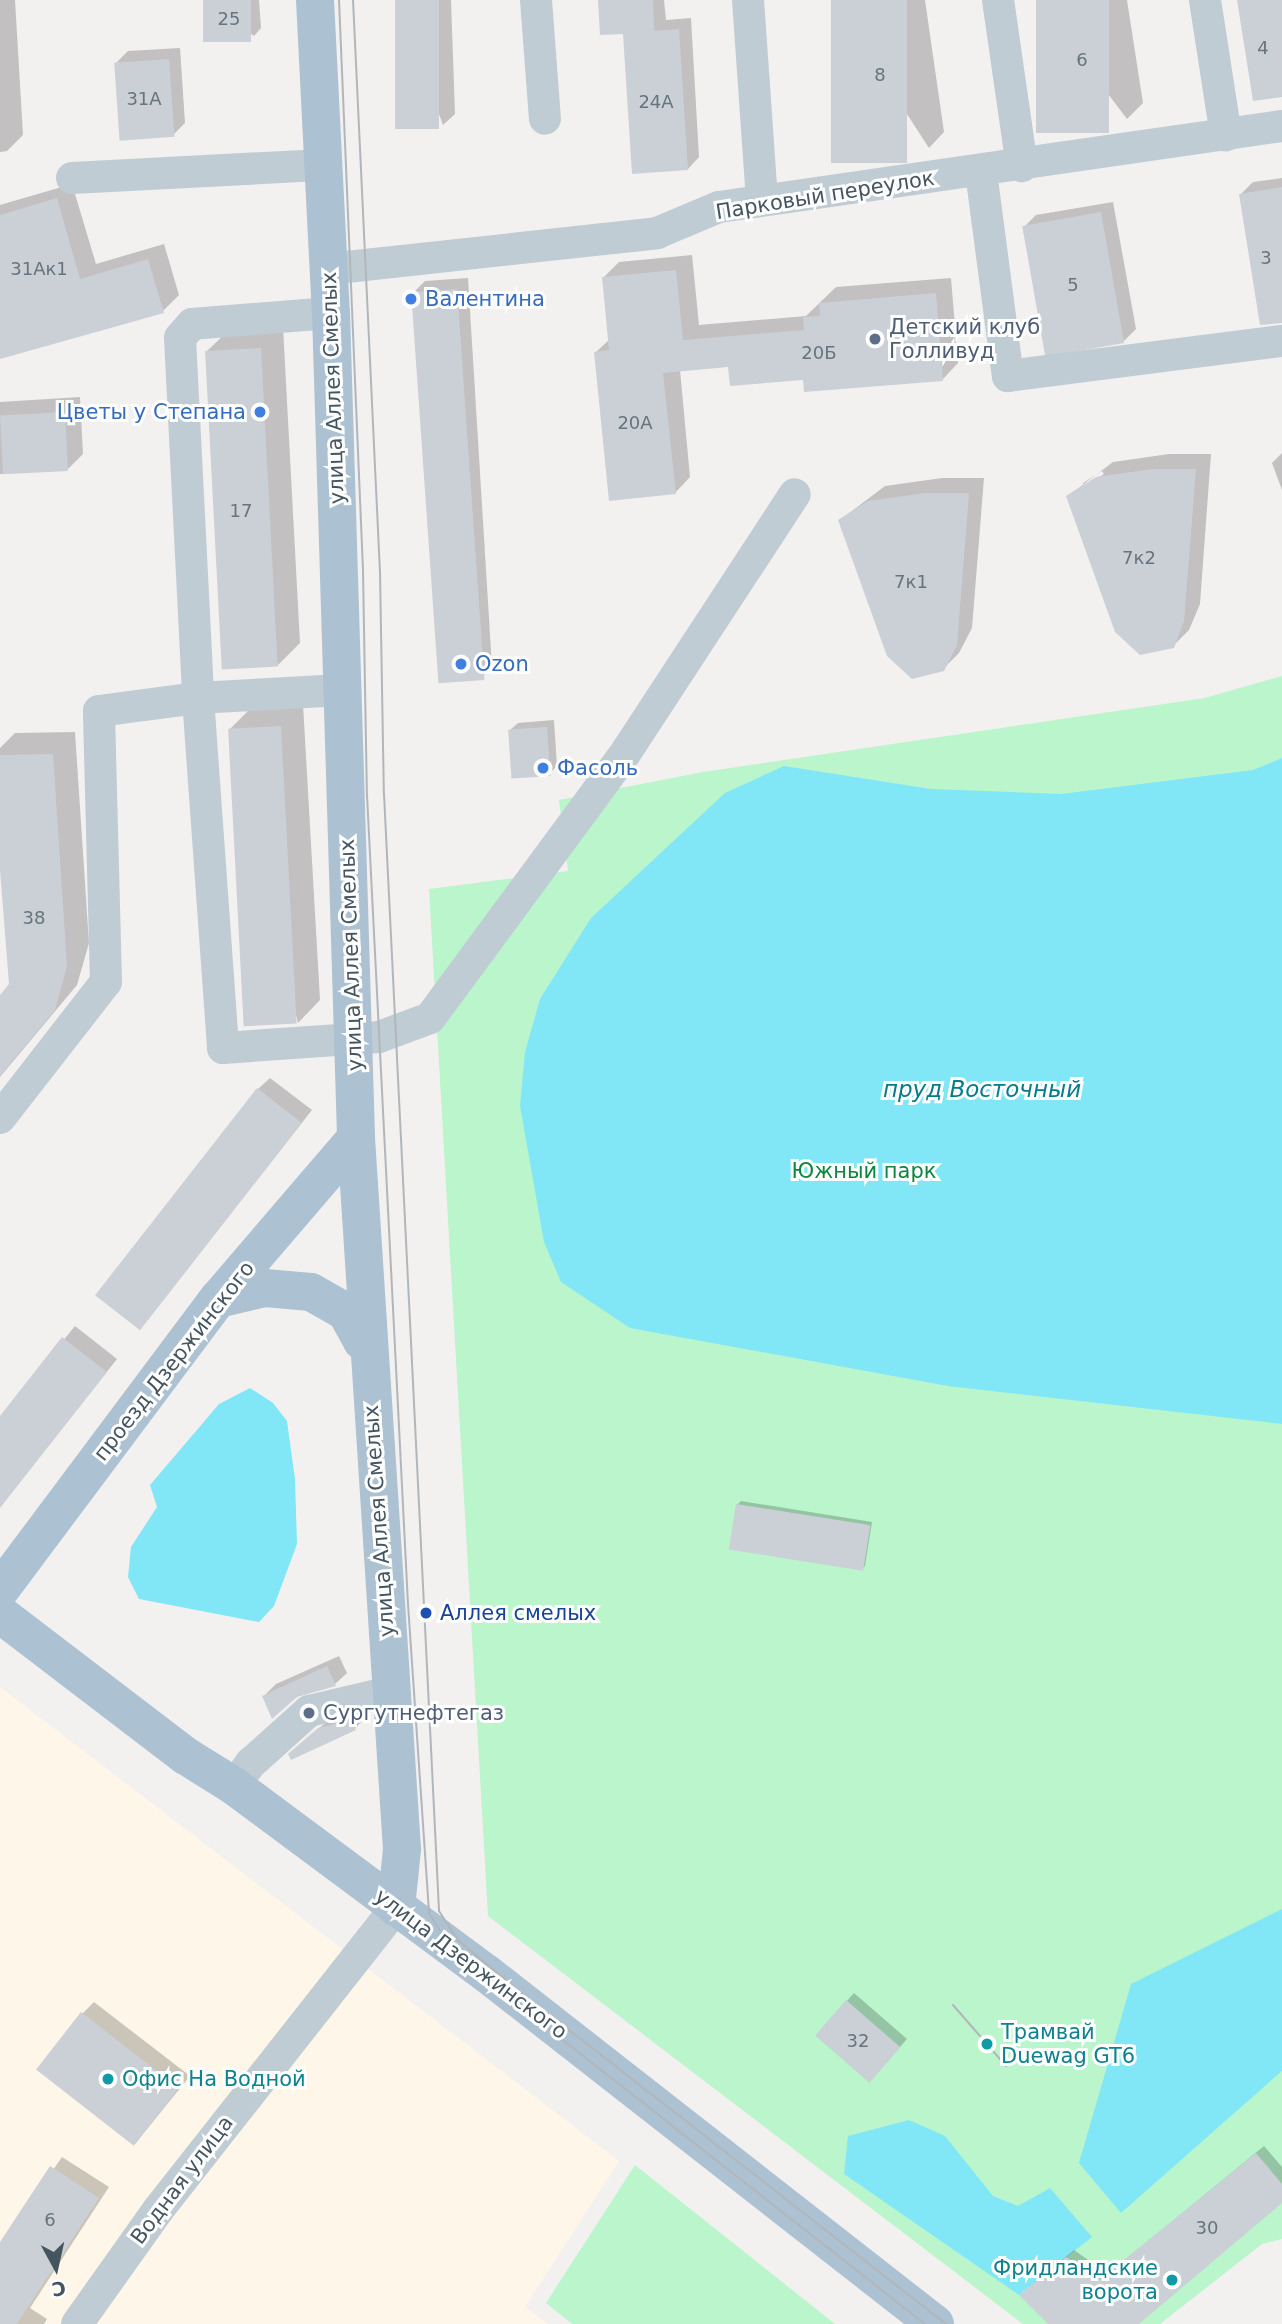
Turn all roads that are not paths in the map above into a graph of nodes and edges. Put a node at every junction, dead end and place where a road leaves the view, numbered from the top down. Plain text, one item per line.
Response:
1 (314, 0) edge
2 (536, 0) edge
3 (748, 0) edge
4 (998, 0) edge
5 (1205, 0) edge
6 (545, 119) dead end
7 (1282, 126) edge
8 (1226, 135) junction
9 (323, 165) junction
10 (1022, 166) junction
11 (981, 172) junction
12 (72, 178) dead end
13 (762, 201) junction
14 (328, 269) junction
15 (331, 313) junction
16 (1282, 341) edge
17 (795, 494) dead end
18 (342, 690) junction
19 (198, 698) junction
20 (354, 1039) junction
21 (0, 1118) edge
22 (356, 1138) junction
23 (218, 1299) junction
24 (368, 1340) junction
25 (0, 1590) edge
26 (0, 1615) edge
27 (390, 1692) junction
28 (234, 1786) junction
29 (396, 1908) junction
30 (77, 2324) edge
31 (935, 2324) edge

1 - 9 main road, улица Аллея Смелых
2 - 6 street
3 - 13 street
4 - 10 street
5 - 8 street
7 - 8 street, Парковый переулок
8 - 10 street, Парковый переулок
9 - 12 street
9 - 14 main road, улица Аллея Смелых
10 - 11 street, Парковый переулок
11 - 13 street, Парковый переулок
11 - 16 street
13 - 14 street, Парковый переулок
14 - 15 main road, улица Аллея Смелых
15 - 18 main road, улица Аллея Смелых
15 - 19 street
17 - 20 street
18 - 19 street
18 - 20 main road, улица Аллея Смелых
19 - 20 street
19 - 21 street
20 - 22 main road, улица Аллея Смелых
22 - 23 main road, проезд Дзержинского
22 - 24 main road, улица Аллея Смелых
23 - 24 main road
23 - 25 main road, проезд Дзержинского
24 - 27 main road, улица Аллея Смелых
26 - 28 main road, улица Дзержинского
27 - 28 street
27 - 29 main road, улица Аллея Смелых
28 - 29 main road, улица Дзержинского
29 - 30 street, Водная улица
29 - 31 main road, улица Дзержинского

